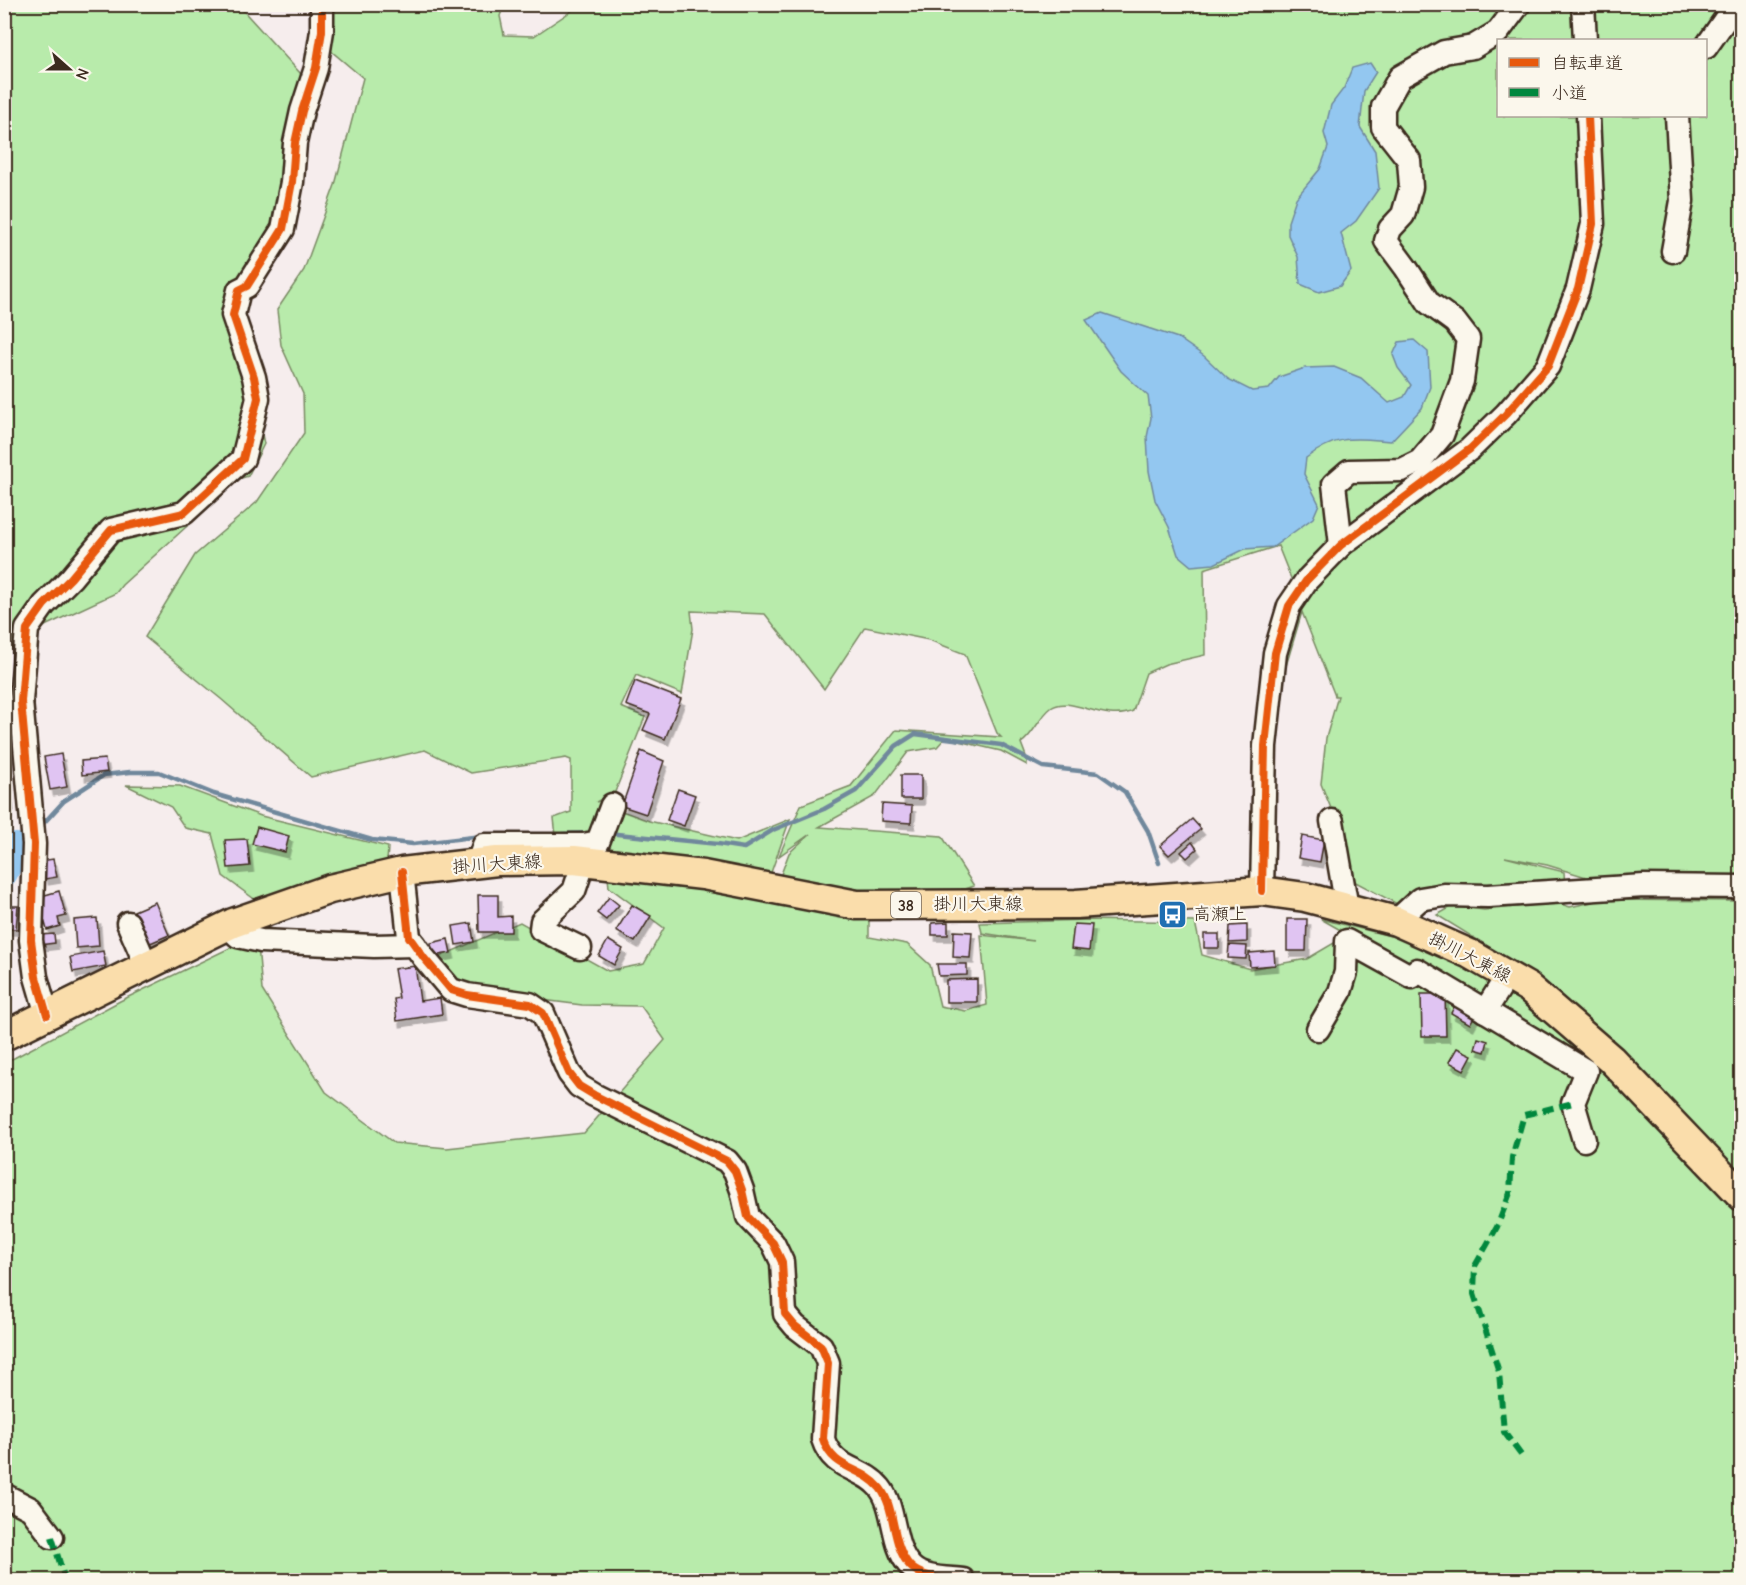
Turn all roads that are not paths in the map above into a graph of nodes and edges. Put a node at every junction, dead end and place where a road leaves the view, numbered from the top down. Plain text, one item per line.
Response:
1 (322, 4) edge
2 (1519, 4) edge
3 (1583, 4) edge
4 (1736, 4) edge
5 (1585, 39) edge
6 (1707, 46) edge
7 (1588, 117) edge
8 (1677, 117) edge
9 (1673, 251) dead end
10 (1341, 545) junction
11 (13, 702) edge
12 (612, 805) dead end
13 (1332, 821) dead end
14 (595, 844) junction
15 (402, 872) junction
16 (1742, 887) edge
17 (1262, 891) junction
18 (1347, 908) junction
19 (1396, 921) junction
20 (129, 922) dead end
21 (228, 926) junction
22 (414, 945) junction
23 (580, 948) dead end
24 (147, 966) junction
25 (1508, 975) junction
26 (1485, 1011) junction
27 (47, 1015) junction
28 (1318, 1029) dead end
29 (4, 1036) edge
30 (1584, 1140) dead end
31 (1742, 1196) edge
32 (4, 1495) edge
33 (52, 1537) dead end
34 (963, 1581) edge

1 - 11 street
2 - 10 street
3 - 5 street
4 - 6 street
7 - 10 street
8 - 9 street
10 - 17 street
11 - 27 street
12 - 14 street
13 - 18 street
14 - 15 main road, 掛川大東線 / 38
14 - 17 main road, 掛川大東線 / 38
14 - 23 street
15 - 21 main road, 掛川大東線 / 38
15 - 22 street
16 - 19 street
17 - 18 main road, 掛川大東線 / 38
18 - 19 main road, 掛川大東線 / 38
19 - 25 main road, 掛川大東線 / 38
20 - 24 street
21 - 22 street
21 - 24 main road, 掛川大東線 / 38
22 - 34 street
24 - 27 main road, 掛川大東線 / 38
25 - 26 street
25 - 31 main road, 掛川大東線 / 38
26 - 28 street
26 - 30 street
27 - 29 main road, 掛川大東線 / 38
32 - 33 street

